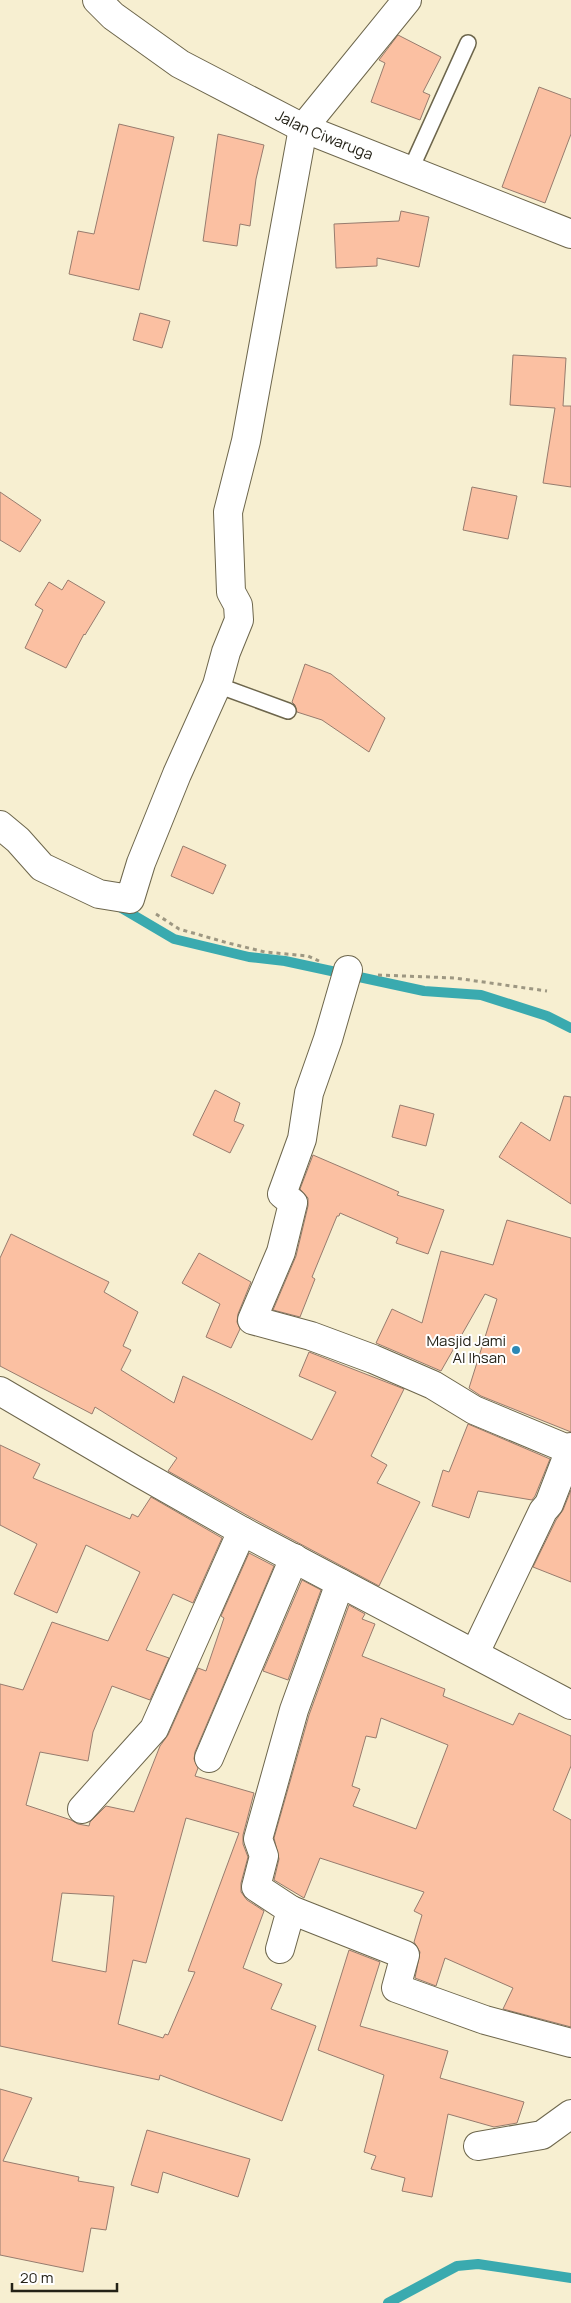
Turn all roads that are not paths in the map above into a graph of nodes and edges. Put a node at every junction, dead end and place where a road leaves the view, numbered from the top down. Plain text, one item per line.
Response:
1 (97, 0) edge
2 (407, 0) edge
3 (468, 43) dead end
4 (303, 128) junction
5 (410, 171) junction
6 (571, 234) edge
7 (217, 685) junction
8 (288, 712) dead end
9 (0, 826) edge
10 (348, 970) dead end
11 (0, 1391) edge
12 (570, 1448) edge
13 (242, 1530) junction
14 (294, 1558) junction
15 (340, 1583) junction
16 (475, 1653) junction
17 (571, 1705) edge
18 (209, 1758) dead end
19 (82, 1809) dead end
20 (291, 1910) junction
21 (280, 1949) dead end
22 (571, 2043) edge
23 (571, 2114) edge
24 (478, 2146) dead end

1 - 4 street, Jalan Ciwaruga
2 - 4 street
3 - 5 lane
4 - 5 street, Jalan Ciwaruga
4 - 7 street
5 - 6 street, Jalan Ciwaruga
7 - 8 lane
7 - 9 street
10 - 12 street
11 - 13 street
12 - 16 street
13 - 14 street
13 - 19 street
14 - 15 street
14 - 18 street
15 - 16 street
15 - 20 street
16 - 17 street
20 - 21 street
20 - 22 street
23 - 24 street

